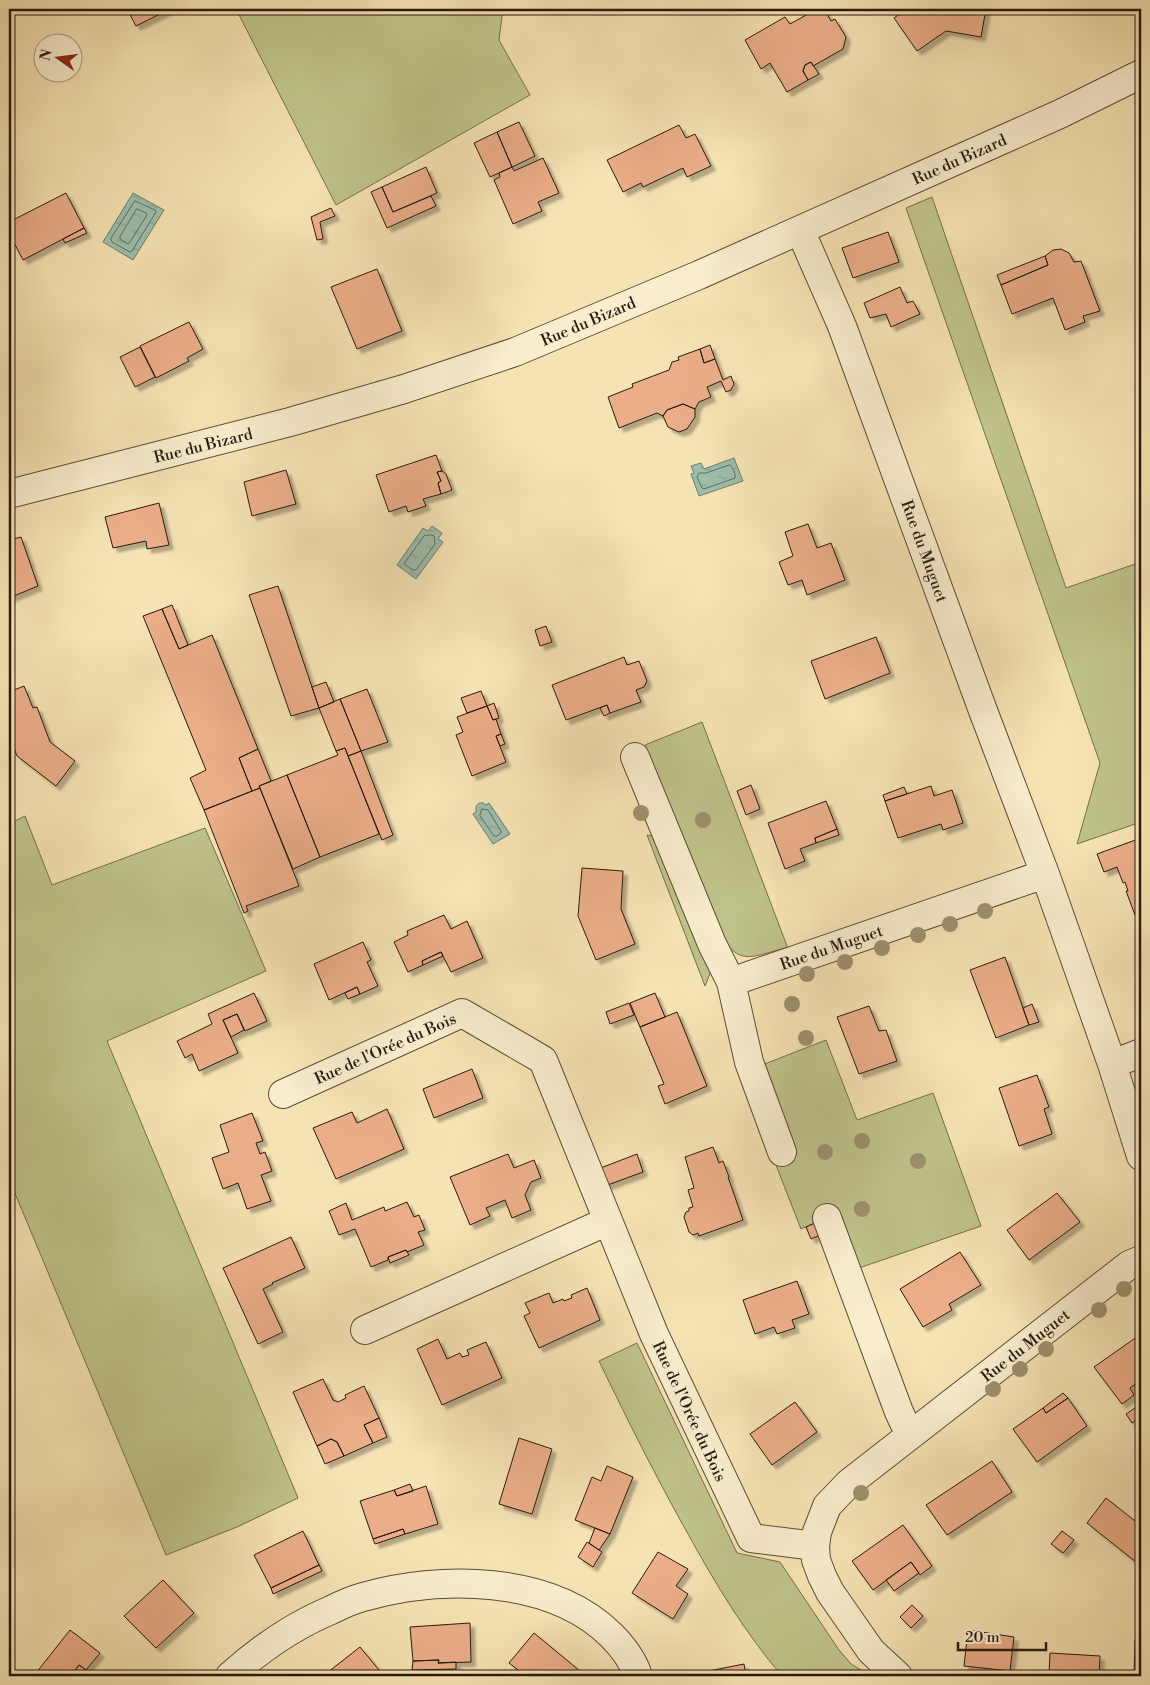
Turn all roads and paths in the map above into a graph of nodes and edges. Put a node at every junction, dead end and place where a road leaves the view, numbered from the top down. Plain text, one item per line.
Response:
1 (1141, 74) edge
2 (800, 230) junction
3 (9, 494) edge
4 (635, 757) dead end
5 (1045, 874) junction
6 (731, 982) junction
7 (1141, 1053) edge
8 (1112, 1064) junction
9 (283, 1094) dead end
10 (782, 1152) dead end
11 (1141, 1156) edge
12 (827, 1218) dead end
13 (608, 1221) junction
14 (1141, 1260) edge
15 (365, 1330) dead end
16 (910, 1435) junction
17 (815, 1546) junction
18 (230, 1676) edge
19 (638, 1676) edge
20 (898, 1676) edge

1 - 2 street, Rue du Bizard
2 - 3 street, Rue du Bizard
2 - 5 street, Rue du Muguet
4 - 6 street
5 - 6 street, Rue du Muguet
5 - 8 street, Rue du Muguet
6 - 10 street
7 - 8 street
8 - 11 street, Rue du Muguet
9 - 13 street, Rue de l'Orée du Bois
12 - 16 street
13 - 15 street
13 - 17 street, Rue de l'Orée du Bois
14 - 16 street, Rue du Muguet
16 - 17 street, Rue du Muguet
17 - 20 street, Rue du Muguet
18 - 19 street

